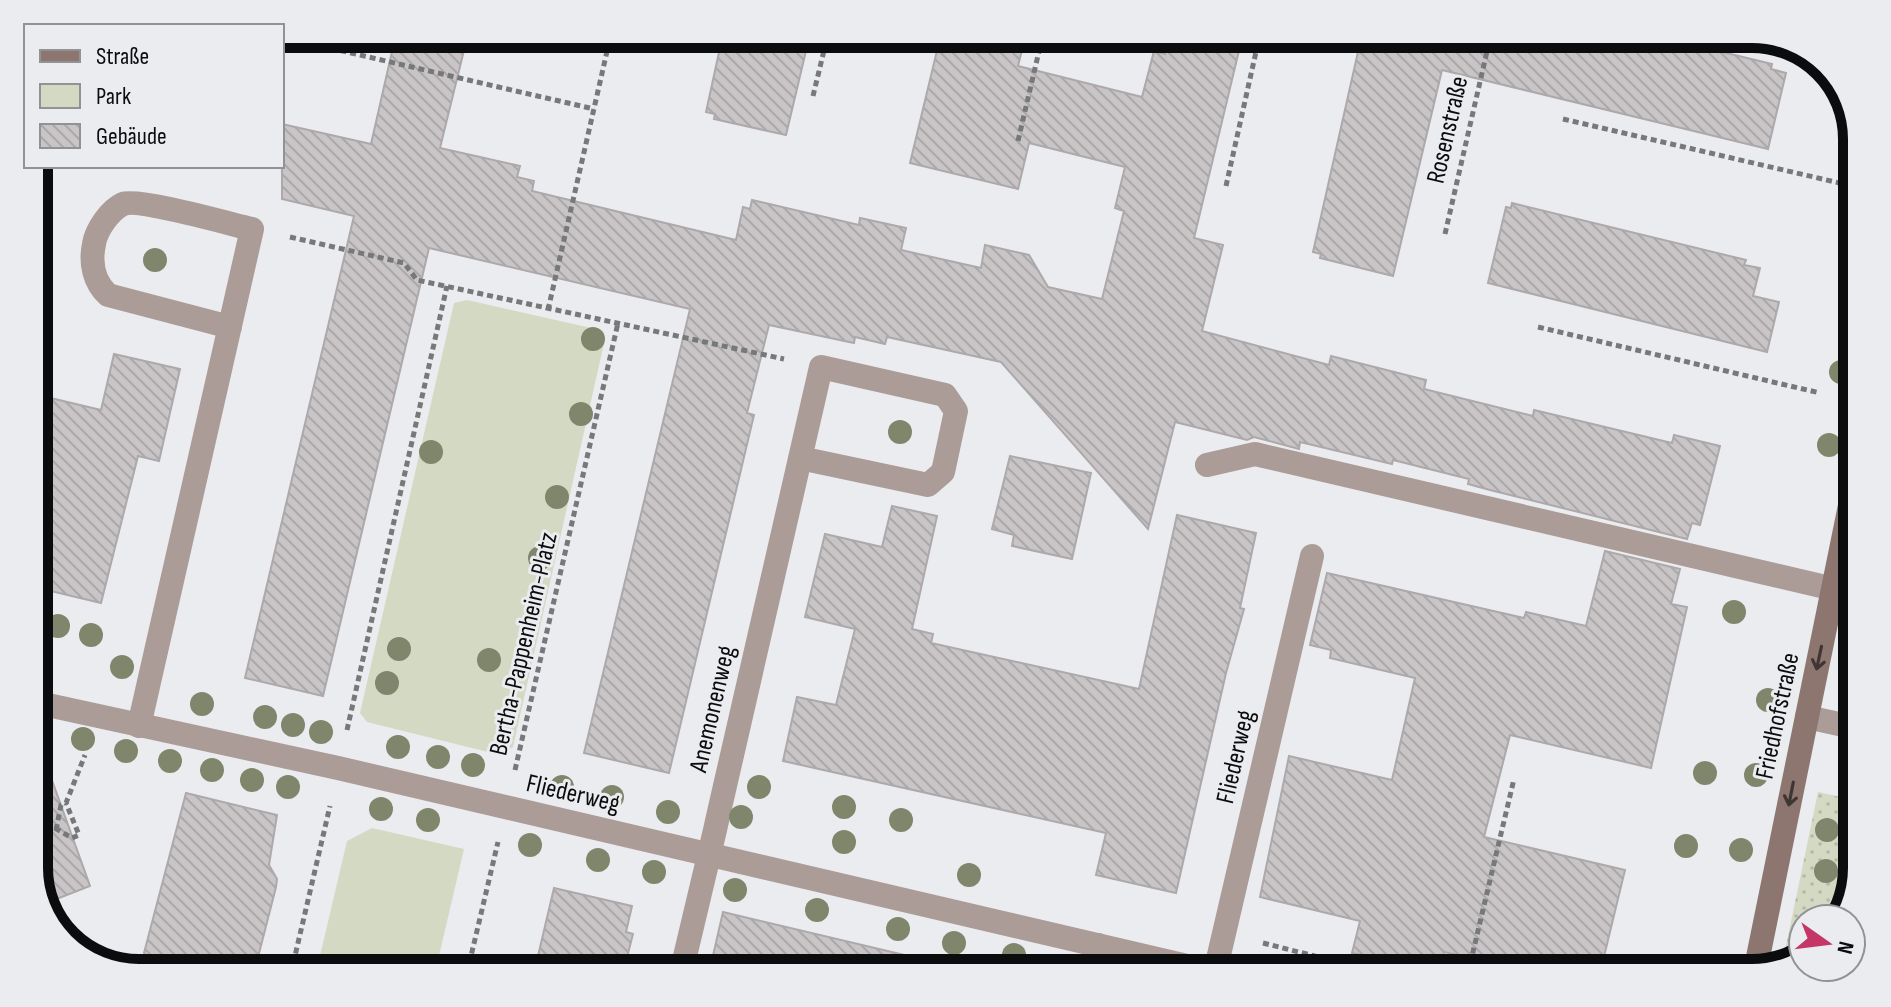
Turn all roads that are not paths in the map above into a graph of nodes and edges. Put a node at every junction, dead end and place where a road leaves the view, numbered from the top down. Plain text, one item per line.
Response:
1 (230, 327) junction
2 (800, 458) junction
3 (1207, 465) dead end
4 (1843, 543) edge
5 (1312, 556) dead end
6 (1834, 589) junction
7 (48, 705) edge
8 (1807, 717) junction
9 (1843, 725) edge
10 (139, 726) junction
11 (709, 854) junction
12 (1098, 945) junction
13 (684, 959) edge
14 (1111, 959) edge
15 (1159, 959) edge
16 (1219, 959) edge
17 (1758, 959) edge

1 - 1 street
1 - 10 street
2 - 2 street, Anemonenweg
2 - 11 street, Anemonenweg
3 - 6 street
4 - 6 main road, Friedhofstraße
5 - 16 street, Fliederweg
6 -> 8 main road, Friedhofstraße
7 - 10 street, Fliederweg
8 - 9 street
8 -> 17 main road, Friedhofstraße
10 - 11 street, Fliederweg
11 - 12 street, Fliederweg
11 - 13 street, Anemonenweg
12 - 14 street
12 - 15 street, Fliederweg

